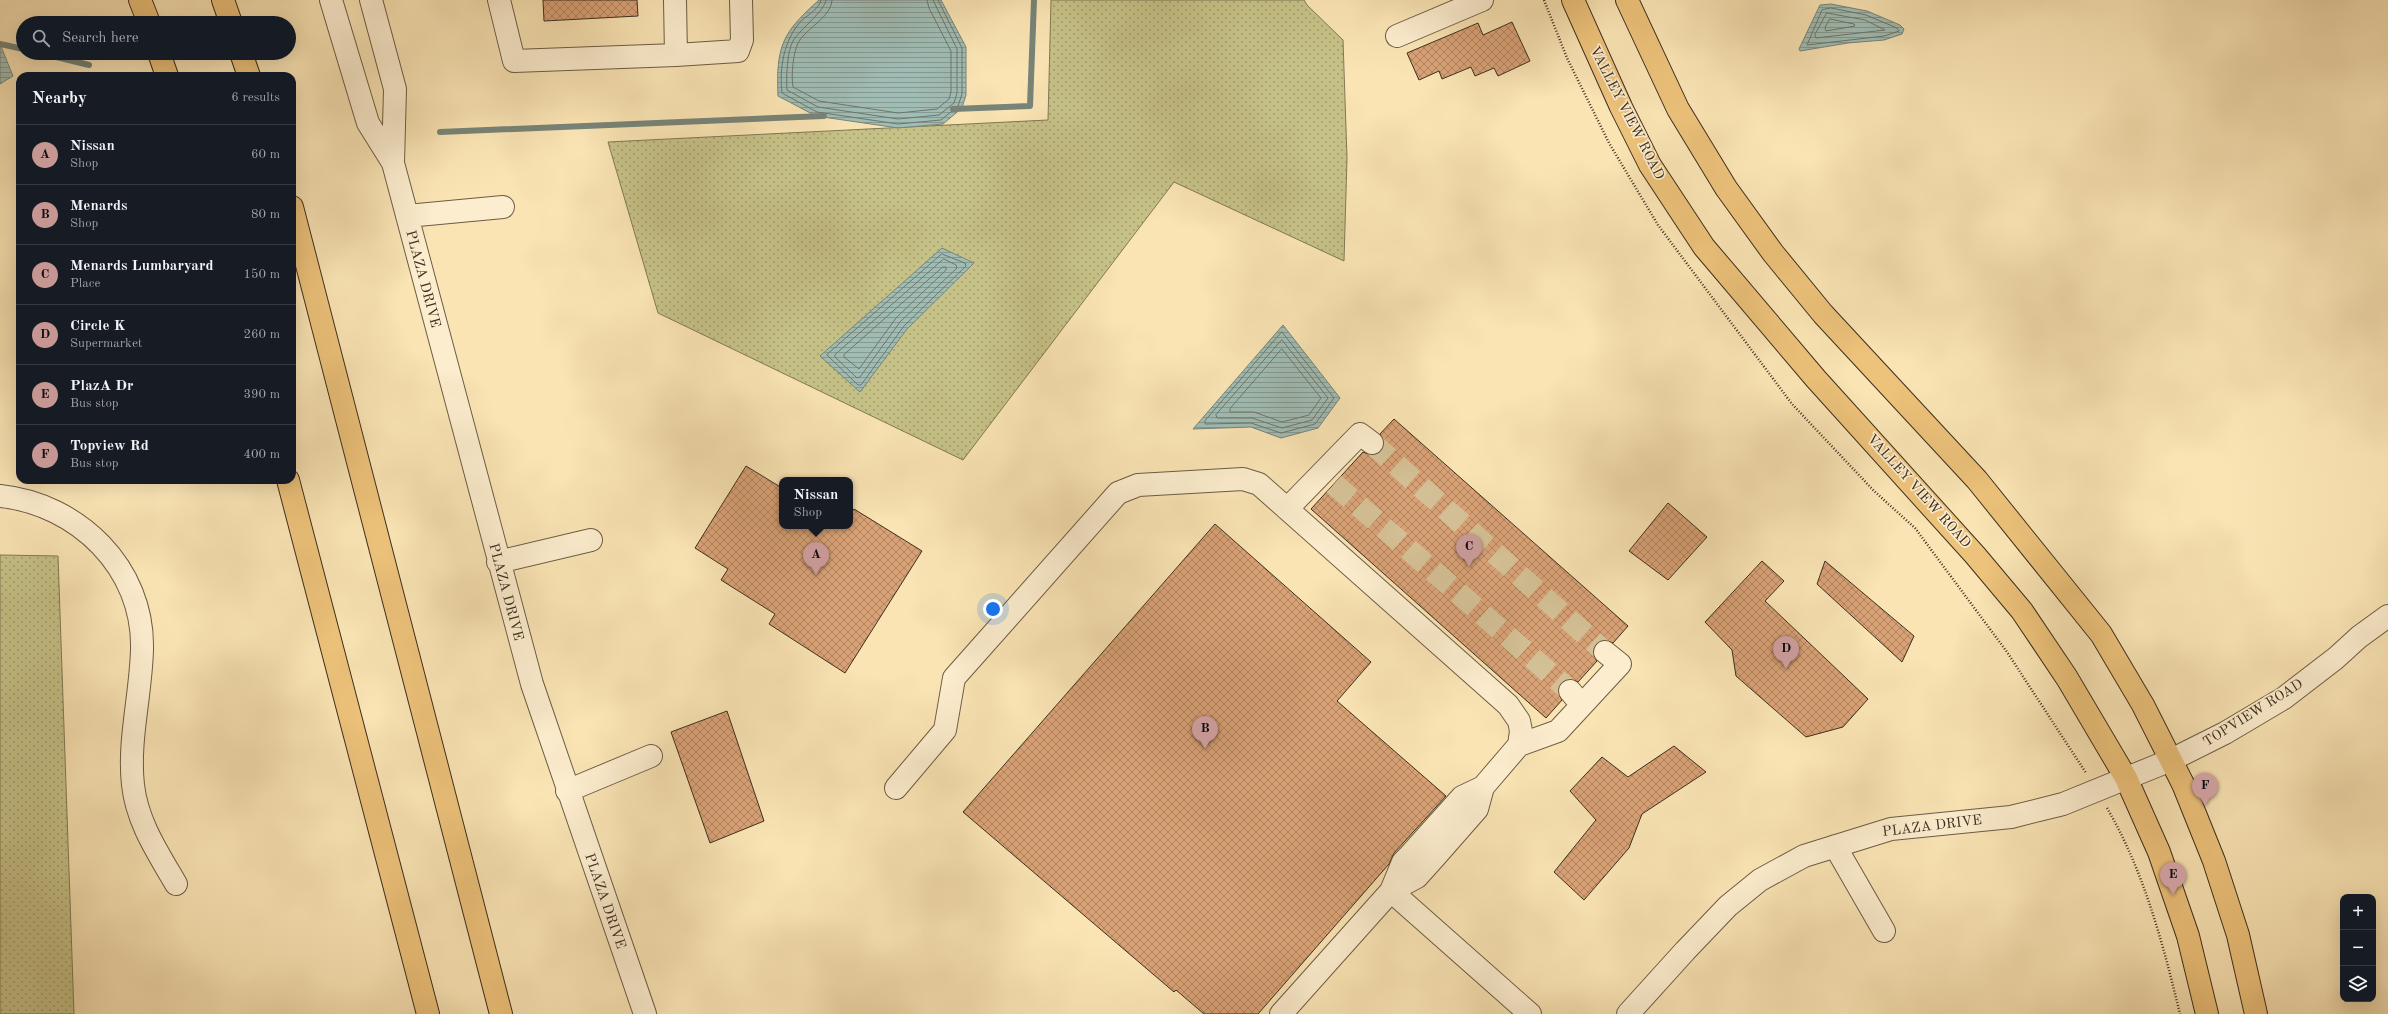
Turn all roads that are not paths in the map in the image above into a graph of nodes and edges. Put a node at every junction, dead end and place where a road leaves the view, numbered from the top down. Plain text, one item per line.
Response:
1 (140, 0) edge
2 (223, 0) edge
3 (331, 0) edge
4 (371, 0) edge
5 (499, 0) edge
6 (675, 0) edge
7 (741, 0) edge
8 (1482, 0) edge
9 (1573, 0) edge
10 (1627, 0) edge
11 (146, 16) edge
12 (229, 16) edge
13 (1397, 36) dead end
14 (676, 55) junction
15 (161, 60) edge
16 (243, 60) edge
17 (166, 72) edge
18 (248, 72) edge
19 (393, 164) junction
20 (503, 207) dead end
21 (407, 216) junction
22 (296, 222) edge
23 (1372, 443) tunnel mouth
24 (289, 484) edge
25 (0, 496) edge
26 (1287, 509) junction
27 (591, 540) dead end
28 (498, 562) junction
29 (2388, 616) edge
30 (1605, 652) tunnel mouth
31 (1519, 745) junction
32 (651, 756) dead end
33 (2171, 760) junction
34 (2126, 778) junction
35 (896, 788) dead end
36 (567, 791) junction
37 (1835, 846) junction
38 (176, 884) dead end
39 (1391, 892) junction
40 (480, 926) junction
41 (1884, 931) dead end
42 (409, 943) junction
43 (417, 1014) edge
44 (428, 1014) edge
45 (501, 1014) edge
46 (508, 1014) edge
47 (645, 1014) edge
48 (1281, 1014) edge
49 (1530, 1014) edge
50 (1628, 1014) edge
51 (2207, 1014) edge
52 (2256, 1014) edge

1 - 11 main road
2 - 12 main road
3 - 19 street, PLAZA DRIVE
4 - 19 street, PLAZA DRIVE
5 - 14 street
6 - 14 street
7 - 14 street
8 - 13 street
9 - 34 main road, VALLEY VIEW ROAD
10 - 33 main road
15 - 17 main road
16 - 18 main road
19 - 21 street, PLAZA DRIVE
20 - 21 street
21 - 28 street, PLAZA DRIVE
22 - 40 main road
23 - 26 street
24 - 42 main road
25 - 38 street
26 - 31 street
26 - 35 street
27 - 28 street
28 - 36 street, PLAZA DRIVE
29 - 33 street, TOPVIEW ROAD
30 - 31 street
31 - 39 street
32 - 36 street
33 - 34 street, TOPVIEW ROAD
33 - 52 main road
34 - 37 street, PLAZA DRIVE
34 - 51 main road, VALLEY VIEW ROAD
36 - 47 street, PLAZA DRIVE
37 - 41 street
37 - 50 street, PLAZA DRIVE
39 - 48 street
39 - 49 street
40 - 45 main road
40 - 46 main road
42 - 43 main road
42 - 44 main road

